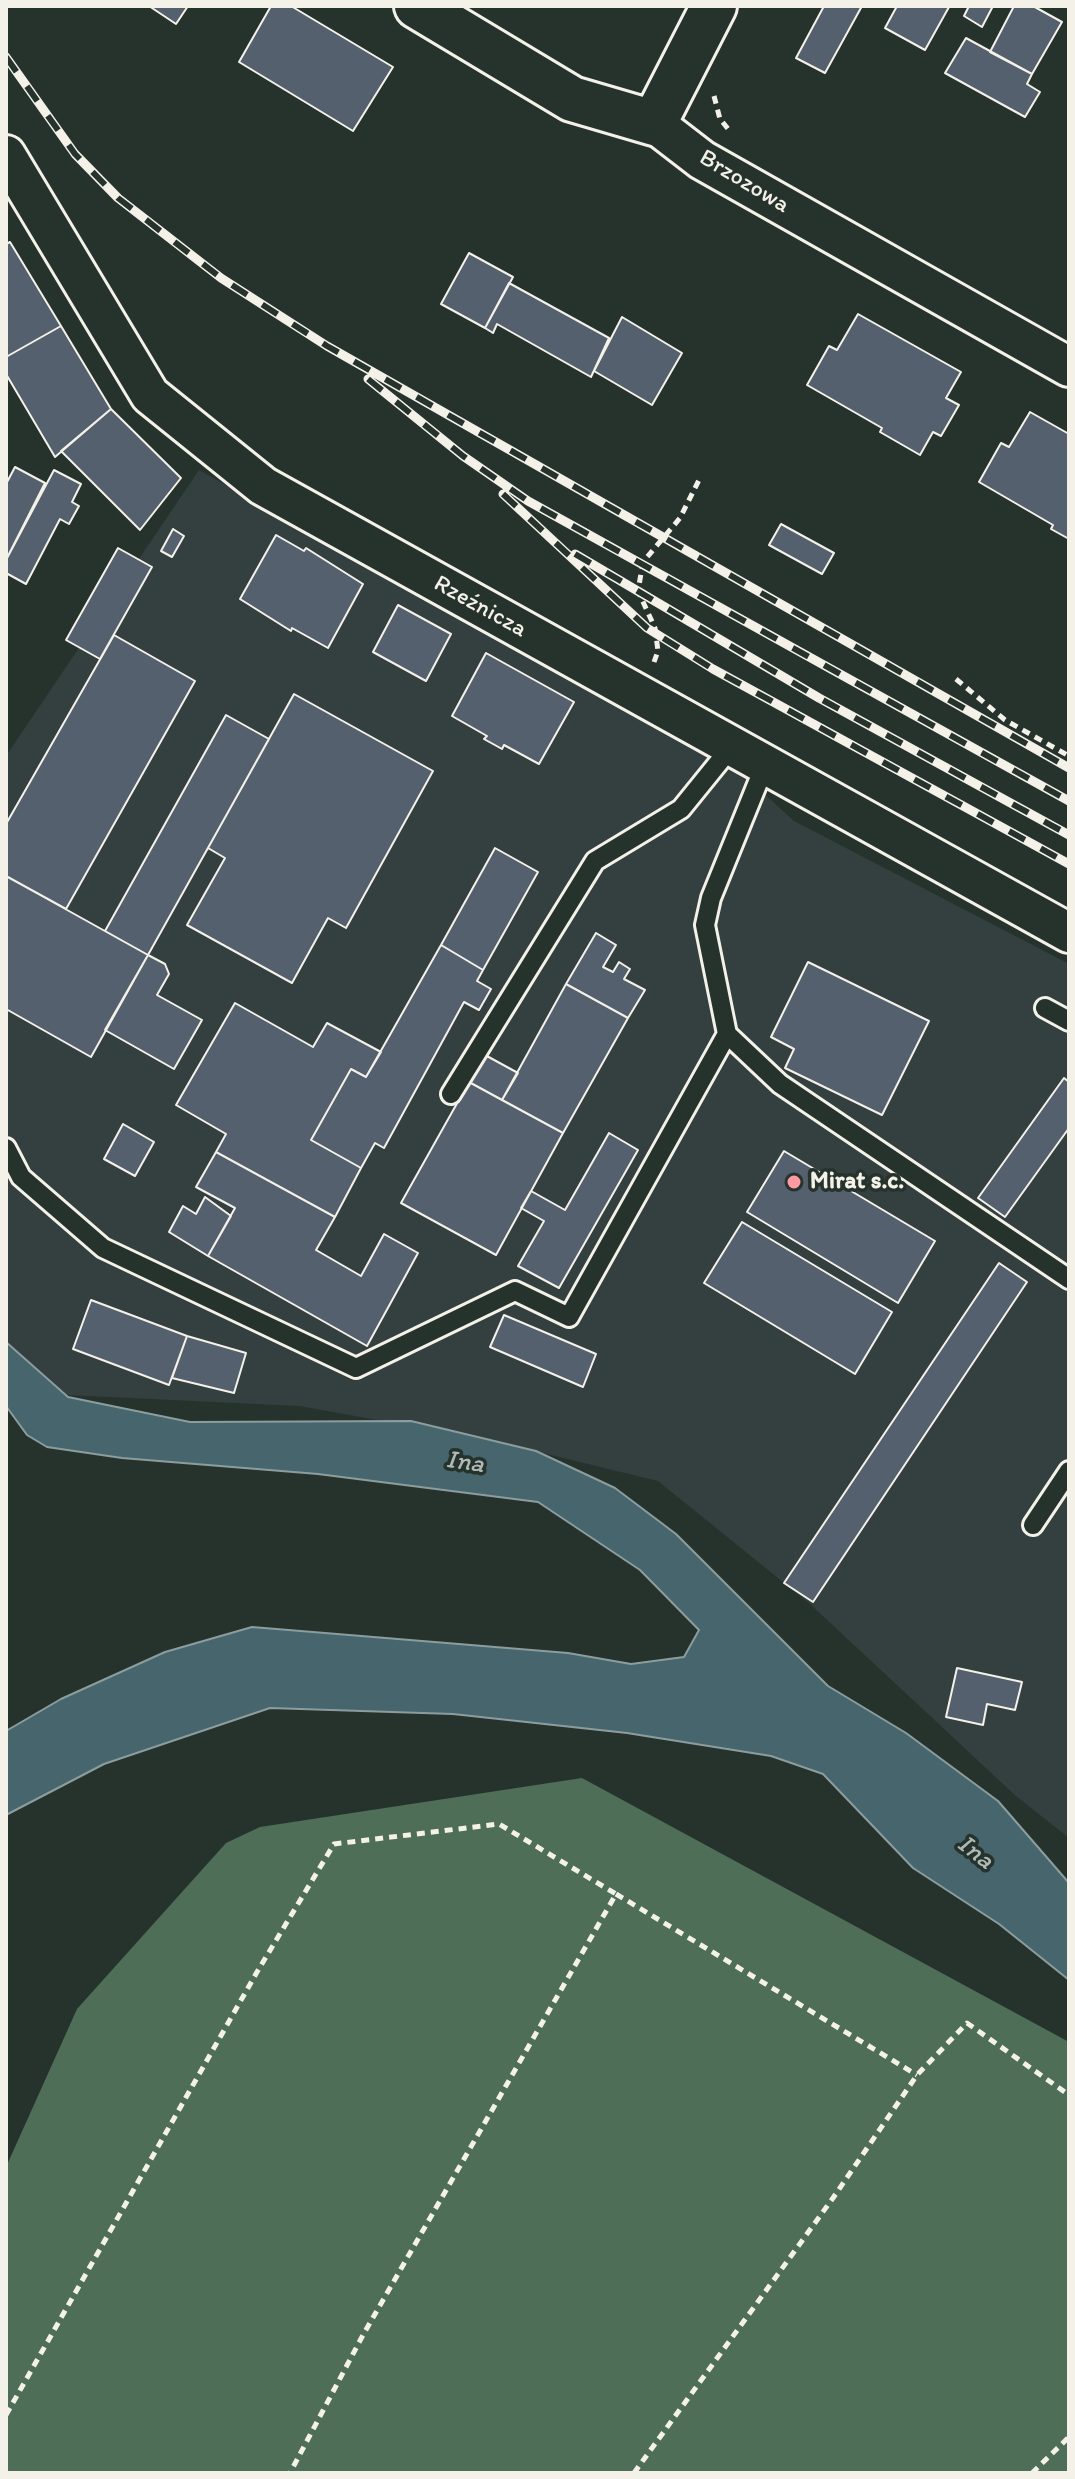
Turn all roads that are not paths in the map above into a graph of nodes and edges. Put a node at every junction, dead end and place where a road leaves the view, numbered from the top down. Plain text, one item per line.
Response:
1 (417, 6) edge
2 (714, 6) edge
3 (654, 123) junction
4 (6, 155) edge
5 (1069, 367) edge
6 (732, 746) junction
7 (765, 765) junction
8 (1069, 933) edge
9 (1045, 1008) dead end
10 (1069, 1021) edge
11 (727, 1034) junction
12 (451, 1094) dead end
13 (6, 1148) edge
14 (1069, 1279) edge
15 (1069, 1471) edge
16 (1033, 1525) dead end

1 - 3 street, Brzozowa
2 - 3 street
3 - 5 street, Brzozowa
4 - 6 street, Rzeźnicza
6 - 7 street, Rzeźnicza
6 - 12 lane
7 - 8 street, Rzeźnicza
7 - 11 lane
9 - 10 lane
11 - 13 lane
11 - 14 lane
15 - 16 lane

